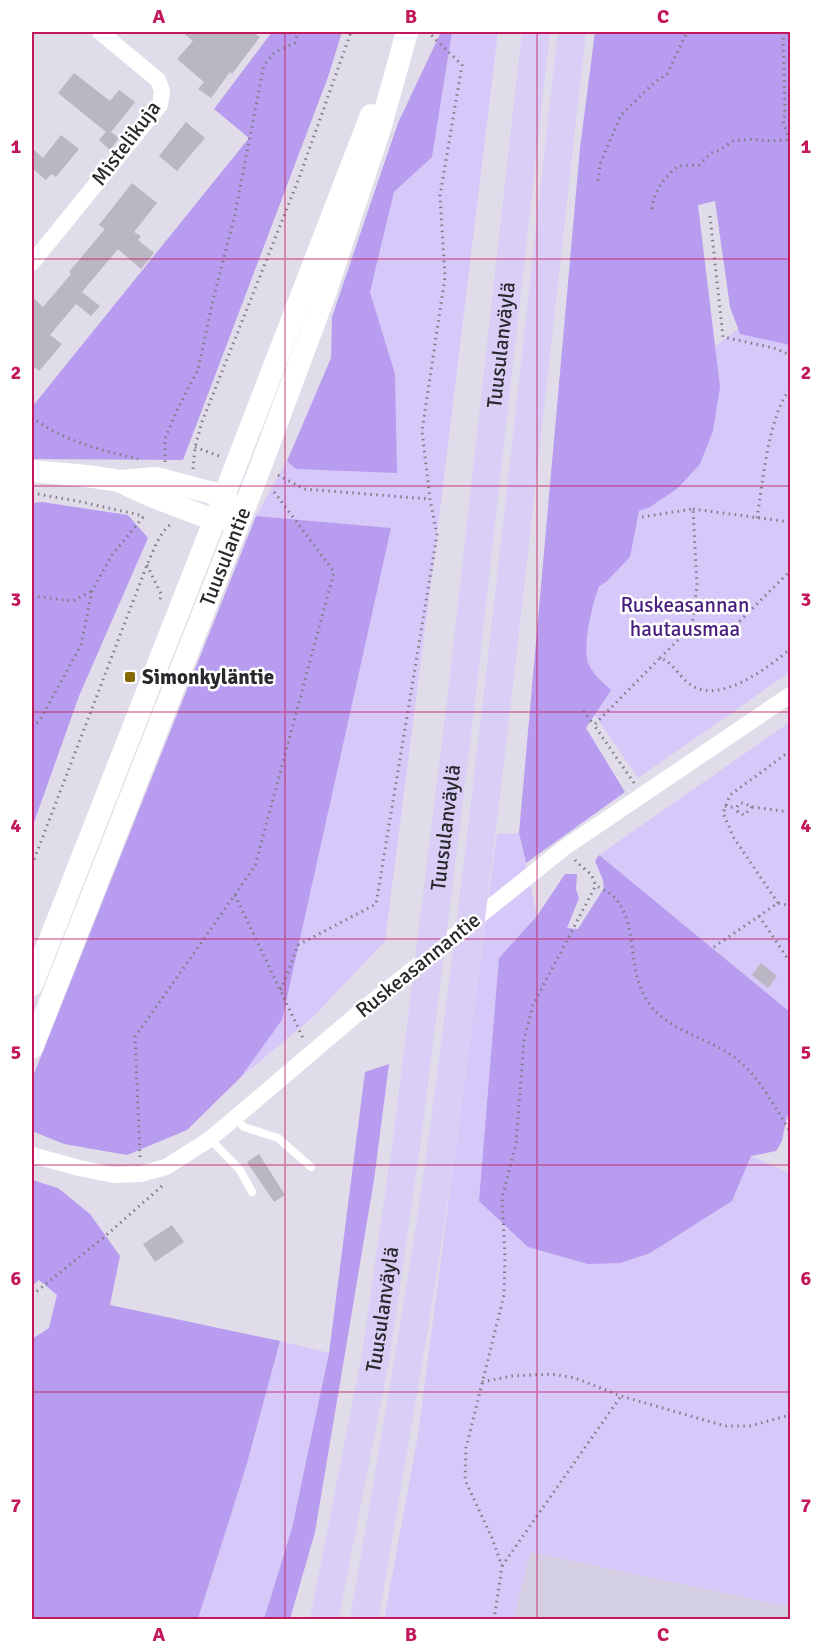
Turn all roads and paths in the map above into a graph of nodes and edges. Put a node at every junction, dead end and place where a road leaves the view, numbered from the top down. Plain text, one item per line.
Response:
1 (100, 32) edge
2 (298, 32) edge
3 (351, 32) edge
4 (417, 32) edge
5 (536, 32) edge
6 (572, 32) edge
7 (687, 32) edge
8 (783, 32) edge
9 (399, 57) junction
10 (790, 141) edge
11 (598, 181) dead end
12 (652, 209) dead end
13 (710, 216) dead end
14 (32, 263) edge
15 (790, 355) edge
16 (790, 389) edge
17 (32, 417) edge
18 (142, 460) dead end
19 (165, 464) dead end
20 (32, 471) edge
21 (259, 471) junction
22 (189, 474) junction
23 (120, 481) junction
24 (32, 493) edge
25 (224, 496) junction
26 (430, 499) junction
27 (182, 508) junction
28 (693, 509) junction
29 (144, 516) junction
30 (241, 516) junction
31 (642, 517) dead end
32 (151, 518) dead end
33 (757, 518) junction
34 (214, 520) junction
35 (790, 522) edge
36 (147, 565) junction
37 (790, 571) edge
38 (92, 591) junction
39 (32, 596) edge
40 (160, 603) dead end
41 (692, 626) junction
42 (790, 649) edge
43 (660, 658) junction
44 (790, 696) edge
45 (583, 711) dead end
46 (594, 725) junction
47 (32, 727) edge
48 (790, 751) edge
49 (642, 795) junction
50 (724, 806) junction
51 (736, 807) junction
52 (752, 807) junction
53 (790, 812) edge
54 (564, 848) junction
55 (32, 865) edge
56 (596, 885) junction
57 (235, 895) junction
58 (778, 903) junction
59 (790, 906) edge
60 (759, 916) junction
61 (714, 946) dead end
62 (790, 962) edge
63 (32, 985) edge
64 (281, 990) junction
65 (32, 1048) edge
66 (310, 1053) junction
67 (233, 1117) junction
68 (790, 1131) edge
69 (210, 1139) junction
70 (32, 1155) edge
71 (311, 1167) dead end
72 (141, 1174) junction
73 (252, 1192) dead end
74 (482, 1382) junction
75 (621, 1396) junction
76 (790, 1415) edge
77 (502, 1566) junction
78 (324, 1620) edge
79 (364, 1620) edge
80 (494, 1620) edge

1 - 14 street, Mistelikuja
2 - 19 path
3 - 22 path
4 - 9 main road, Tuusulantie
4 - 26 path
5 - 78 highway, Tuusulanväylä
6 - 79 highway, Tuusulanväylä
7 - 11 path
8 - 10 path
9 - 21 main road, Tuusulantie
9 - 25 main road, Tuusulantie
10 - 12 path
13 - 15 path
16 - 33 path
17 - 18 path
20 - 23 main road
21 - 26 path
21 - 30 main road, Tuusulantie
21 - 57 path
22 - 23 main road
22 - 25 main road
23 - 27 main road
24 - 29 path
25 - 30 main road
25 - 34 main road, Tuusulantie
26 - 64 path
27 - 34 main road
27 - 36 path
28 - 31 path
28 - 33 path
28 - 41 path
29 - 32 path
29 - 38 path
30 - 34 main road
30 - 65 main road, Tuusulantie
33 - 35 path
34 - 63 main road, Tuusulantie
36 - 40 path
36 - 55 path
37 - 41 path
38 - 39 path
38 - 47 path
41 - 43 path
42 - 43 path
43 - 46 path
44 - 49 street, Ruskeasannantie
45 - 46 path
46 - 49 path
48 - 50 path
49 - 54 street, Ruskeasannantie
50 - 51 path
50 - 58 path
51 - 52 path
51 - 52 path
52 - 53 path
54 - 56 path
54 - 66 street, Ruskeasannantie
56 - 68 path
56 - 74 path
57 - 64 path
57 - 72 path
58 - 59 path
58 - 60 path
60 - 61 path
60 - 62 path
64 - 66 path
66 - 67 street, Ruskeasannantie
67 - 69 street, Ruskeasannantie
67 - 71 lane
69 - 72 street, Ruskeasannantie
69 - 73 lane
70 - 72 street, Ruskeasannantie
74 - 75 path
74 - 77 path
75 - 76 path
75 - 77 path
77 - 80 path

